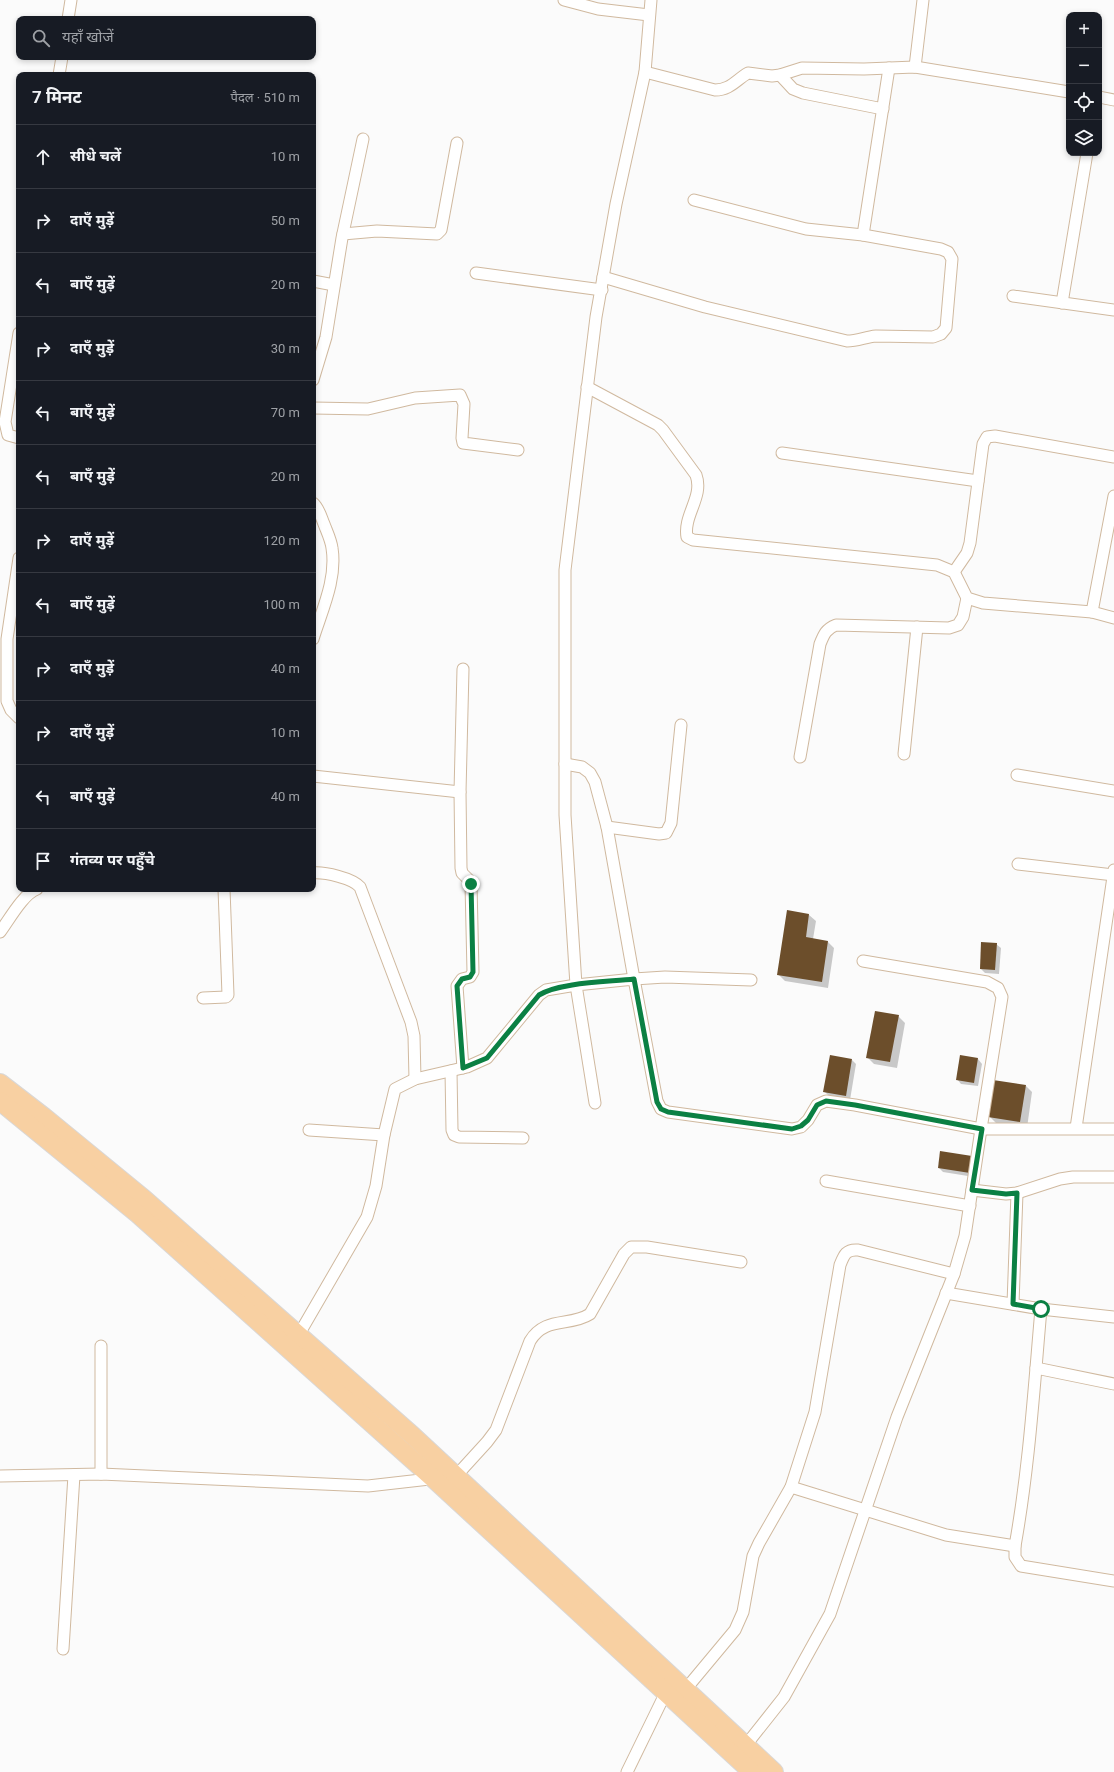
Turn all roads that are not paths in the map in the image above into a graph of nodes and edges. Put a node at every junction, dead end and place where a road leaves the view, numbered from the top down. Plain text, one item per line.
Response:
1 (71, 0) edge
2 (564, 0) edge
3 (651, 0) edge
4 (923, 0) edge
5 (649, 15) junction
6 (68, 16) edge
7 (62, 60) edge
8 (915, 67) junction
9 (889, 68) junction
10 (60, 72) edge
11 (645, 72) junction
12 (780, 75) junction
13 (1066, 92) edge
14 (1102, 98) edge
15 (1114, 100) edge
16 (883, 109) junction
17 (363, 139) dead end
18 (457, 143) dead end
19 (1086, 156) edge
20 (694, 200) dead end
21 (343, 234) junction
22 (863, 235) junction
23 (476, 273) dead end
24 (603, 277) junction
25 (316, 282) edge
26 (334, 285) junction
27 (602, 290) junction
28 (1013, 296) dead end
29 (1062, 302) junction
30 (1114, 310) edge
31 (16, 352) edge
32 (316, 370) edge
33 (587, 386) junction
34 (316, 408) edge
35 (16, 437) edge
36 (518, 450) dead end
37 (782, 454) dead end
38 (1114, 456) edge
39 (978, 481) junction
40 (1114, 496) edge
41 (316, 506) edge
42 (954, 572) junction
43 (16, 580) edge
44 (967, 598) junction
45 (1092, 612) junction
46 (1114, 618) edge
47 (917, 627) junction
48 (316, 630) edge
49 (464, 669) dead end
50 (16, 715) edge
51 (681, 725) dead end
52 (904, 754) dead end
53 (800, 757) dead end
54 (565, 764) junction
55 (1017, 775) dead end
56 (316, 776) edge
57 (1114, 791) edge
58 (460, 792) junction
59 (607, 827) junction
60 (1018, 864) dead end
61 (316, 870) edge
62 (1114, 873) edge
63 (31, 892) edge
64 (224, 892) edge
65 (0, 932) edge
66 (863, 961) dead end
67 (634, 979) junction
68 (750, 980) dead end
69 (576, 985) junction
70 (203, 998) dead end
71 (463, 1068) junction
72 (451, 1071) junction
73 (415, 1079) junction
74 (0, 1082) edge
75 (0, 1101) edge
76 (595, 1103) dead end
77 (1076, 1128) junction
78 (982, 1129) junction
79 (1114, 1129) edge
80 (309, 1130) dead end
81 (384, 1135) junction
82 (523, 1138) dead end
83 (1114, 1177) edge
84 (826, 1180) dead end
85 (972, 1190) junction
86 (1017, 1193) junction
87 (970, 1206) junction
88 (742, 1262) dead end
89 (954, 1274) junction
90 (946, 1293) junction
91 (1013, 1304) junction
92 (1041, 1309) junction
93 (1114, 1317) edge
94 (298, 1336) junction
95 (101, 1346) dead end
96 (1036, 1368) junction
97 (1114, 1384) edge
98 (101, 1474) junction
99 (74, 1475) junction
100 (0, 1476) edge
101 (456, 1476) junction
102 (434, 1479) junction
103 (791, 1487) junction
104 (866, 1509) junction
105 (1015, 1546) junction
106 (1114, 1581) edge
107 (572, 1596) junction
108 (63, 1649) dead end
109 (675, 1687) junction
110 (746, 1745) junction
111 (627, 1772) edge
112 (752, 1772) edge
113 (774, 1772) edge

1 - 6 street
2 - 5 street
3 - 5 street
4 - 8 street
5 - 11 street
7 - 10 street
8 - 9 street
8 - 13 street
9 - 12 street
9 - 16 street
11 - 12 street
11 - 24 street
12 - 16 street
14 - 15 street
16 - 22 street
17 - 21 street
18 - 21 street
19 - 29 street
20 - 22 street
21 - 26 street
22 - 24 street
23 - 27 street
24 - 27 street
25 - 26 street
26 - 32 street
27 - 33 street
28 - 29 street
29 - 30 street
31 - 35 street
33 - 42 street
33 - 54 street
34 - 36 street
37 - 39 street
38 - 39 street
39 - 42 street
40 - 45 street
41 - 48 street
42 - 44 street
43 - 50 street
44 - 45 street
44 - 47 street
45 - 46 street
47 - 52 street
47 - 53 street
49 - 58 street
51 - 59 street
54 - 59 street
54 - 69 street
55 - 57 street
56 - 58 street
58 - 71 street
59 - 67 street
60 - 62 street
61 - 73 street
62 - 77 street
63 - 65 street
64 - 70 street
66 - 78 street
67 - 68 street
67 - 69 street
67 - 78 street
69 - 71 street
69 - 76 street
71 - 72 street
72 - 73 street
72 - 82 street
73 - 81 street
74 - 94 highway
75 - 102 highway
77 - 78 street
77 - 79 street
78 - 85 street
80 - 81 street
81 - 94 street
83 - 86 street
84 - 87 street
85 - 86 street
85 - 87 street
86 - 91 street
87 - 89 street
88 - 101 street
89 - 90 street
89 - 103 street
90 - 91 street
90 - 104 street
91 - 92 street
92 - 93 street
92 - 96 street
94 - 101 highway
95 - 98 street
96 - 97 street
96 - 105 street
98 - 99 street
98 - 102 street
99 - 100 street
99 - 108 street
101 - 102 street
101 - 107 highway
102 - 107 highway
103 - 104 street
103 - 109 street
104 - 105 street
104 - 110 street
105 - 106 street
107 - 109 highway
109 - 110 highway
109 - 111 street
109 - 112 highway
110 - 113 highway

